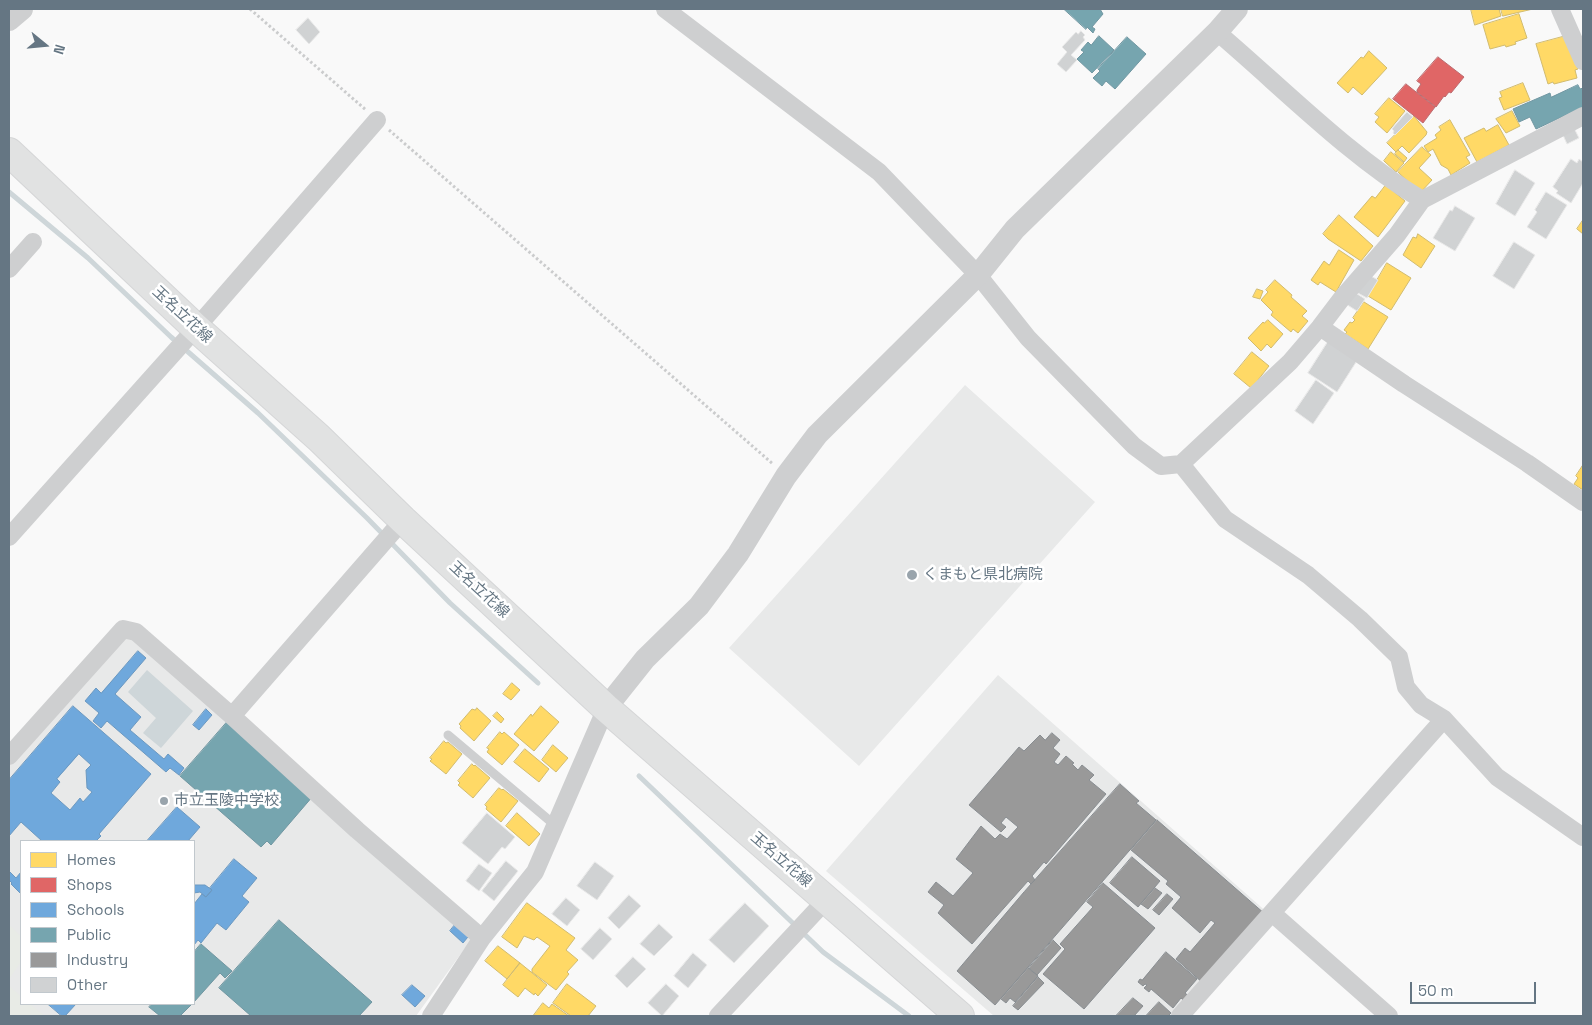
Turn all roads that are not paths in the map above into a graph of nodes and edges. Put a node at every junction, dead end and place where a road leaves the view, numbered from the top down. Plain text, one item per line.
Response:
1 (22, 9) edge
2 (665, 9) edge
3 (1237, 9) edge
4 (1560, 9) edge
5 (9, 20) edge
6 (1217, 32) junction
7 (1583, 62) edge
8 (1583, 116) edge
9 (377, 120) road end
10 (9, 152) edge
11 (1422, 200) junction
12 (33, 242) dead end
13 (9, 268) edge
14 (978, 274) junction
15 (196, 328) junction
16 (1320, 328) junction
17 (1181, 464) junction
18 (1583, 502) edge
19 (397, 526) junction
20 (9, 538) edge
21 (606, 708) junction
22 (232, 716) junction
23 (1444, 720) junction
24 (448, 735) dead end
25 (9, 756) edge
26 (556, 826) junction
27 (1583, 837) edge
28 (827, 899) junction
29 (1272, 913) junction
30 (482, 938) junction
31 (431, 1016) edge
32 (718, 1016) edge
33 (960, 1016) edge
34 (1180, 1016) edge
35 (1389, 1016) edge

1 - 5 street
2 - 14 street
3 - 6 street
4 - 7 street
6 - 11 street
6 - 14 street
8 - 11 street
9 - 15 street
10 - 15 main road, 玉名立花線
11 - 16 street
12 - 13 street
14 - 17 street
14 - 21 street
15 - 19 main road, 玉名立花線
15 - 20 street
16 - 17 street
16 - 18 street
17 - 23 street
19 - 21 main road, 玉名立花線
19 - 22 street
21 - 26 street
21 - 28 main road, 玉名立花線
22 - 25 street
22 - 30 street
23 - 27 street
23 - 29 street
24 - 26 lane
26 - 30 street
28 - 32 street
28 - 33 main road, 玉名立花線
29 - 34 street
29 - 35 street
30 - 31 street

